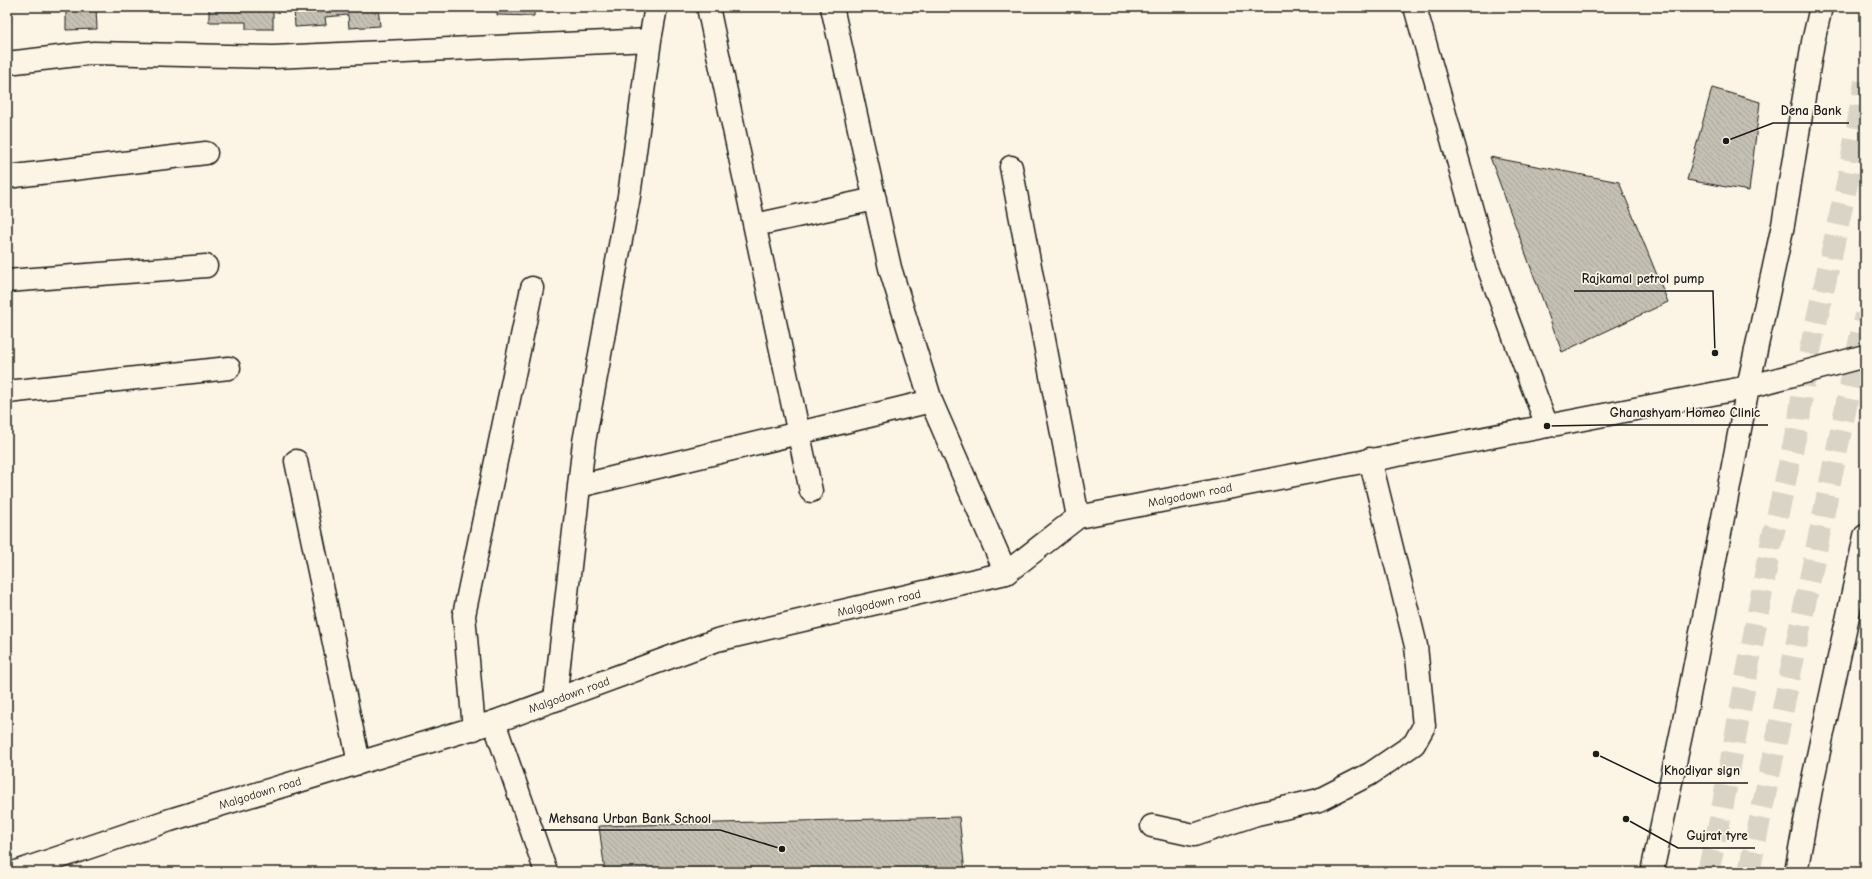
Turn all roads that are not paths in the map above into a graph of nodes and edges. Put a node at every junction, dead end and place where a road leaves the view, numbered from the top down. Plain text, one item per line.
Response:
1 (656, 7) edge
2 (708, 7) edge
3 (832, 7) edge
4 (1415, 7) edge
5 (1821, 7) edge
6 (650, 40) junction
7 (7, 63) edge
8 (206, 153) dead end
9 (1011, 167) dead end
10 (7, 177) edge
11 (875, 199) junction
12 (755, 225) junction
13 (206, 266) dead end
14 (7, 281) edge
15 (532, 288) dead end
16 (1865, 356) edge
17 (229, 368) dead end
18 (1748, 387) junction
19 (7, 392) edge
20 (931, 401) junction
21 (1547, 426) junction
22 (799, 433) junction
23 (1370, 459) junction
24 (296, 461) dead end
25 (579, 486) junction
26 (811, 491) dead end
27 (1078, 516) junction
28 (1865, 536) edge
29 (1006, 573) junction
30 (555, 700) junction
31 (484, 725) junction
32 (359, 763) junction
33 (1152, 826) dead end
34 (16, 872) edge
35 (546, 872) edge
36 (1652, 872) edge
37 (1796, 872) edge

1 - 6 street
2 - 12 street
3 - 11 street
4 - 21 street
5 - 18 street
6 - 7 street
6 - 25 street
8 - 10 street
9 - 27 street
11 - 12 street
11 - 20 street
12 - 22 street
13 - 14 street
15 - 31 street
16 - 18 street, Malgodown road
17 - 19 street
18 - 21 street, Malgodown road
18 - 36 street
20 - 22 street
20 - 29 street
21 - 23 street, Malgodown road
22 - 25 street
22 - 26 street
23 - 27 street, Malgodown road
23 - 33 street
24 - 32 street
25 - 30 street
27 - 29 street, Malgodown road
28 - 37 street
29 - 30 street, Malgodown road
30 - 31 street, Malgodown road
31 - 32 street, Malgodown road
31 - 35 street
32 - 34 street, Malgodown road

